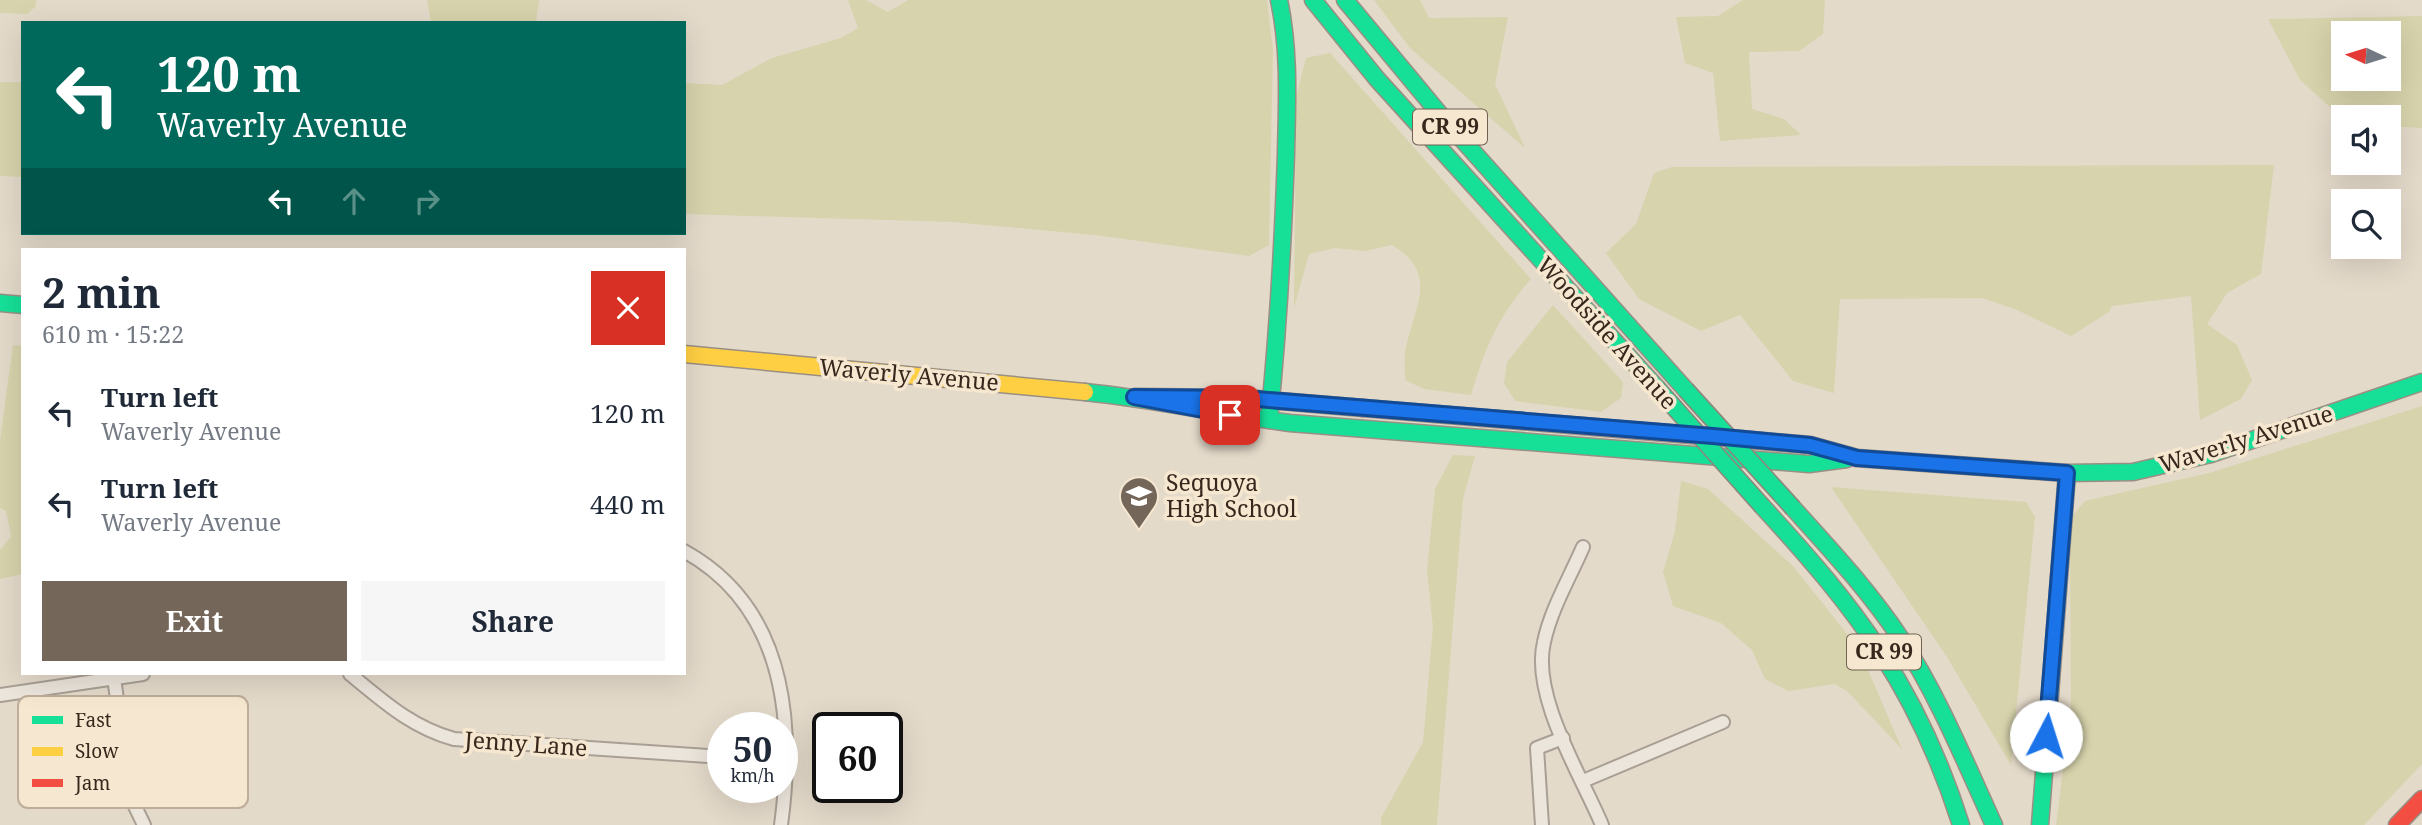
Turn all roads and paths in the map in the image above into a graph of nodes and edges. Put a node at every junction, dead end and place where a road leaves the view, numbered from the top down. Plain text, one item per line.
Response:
1 (1279, 0) edge
2 (1313, 0) edge
3 (1345, 0) edge
4 (0, 303) edge
5 (21, 305) edge
6 (686, 354) edge
7 (2422, 382) edge
8 (1134, 397) junction
9 (1271, 401) junction
10 (1269, 420) junction
11 (1857, 458) junction
12 (2067, 473) junction
13 (1583, 547) dead end
14 (686, 552) edge
15 (136, 675) edge
16 (351, 675) edge
17 (114, 678) junction
18 (0, 695) edge
19 (117, 696) edge
20 (785, 712) edge
21 (1723, 722) dead end
22 (1563, 738) junction
23 (707, 756) edge
24 (1583, 781) junction
25 (2422, 799) edge
26 (782, 803) edge
27 (136, 808) edge
28 (144, 825) edge
29 (781, 825) edge
30 (1542, 825) edge
31 (1602, 825) edge
32 (1961, 825) edge
33 (1994, 825) edge
34 (2040, 825) edge
35 (2397, 825) edge

1 - 9 main road
2 - 32 main road, Woodside Avenue / CR 99, bridge
3 - 33 main road, Woodside Avenue / CR 99, bridge
4 - 5 main road
6 - 8 main road, Waverly Avenue
7 - 12 main road, Waverly Avenue
8 - 9 main road, Waverly Avenue
8 - 10 main road, Waverly Avenue
9 - 10 main road
9 - 11 main road, Waverly Avenue
10 - 11 main road, Waverly Avenue
11 - 12 main road, Waverly Avenue
12 - 34 main road
13 - 22 street
14 - 20 street
15 - 17 street
16 - 23 street, Jenny Lane
17 - 18 street
17 - 19 street
21 - 24 street
22 - 24 street
22 - 30 street
24 - 31 street
25 - 35 main road
26 - 29 street
27 - 28 street

